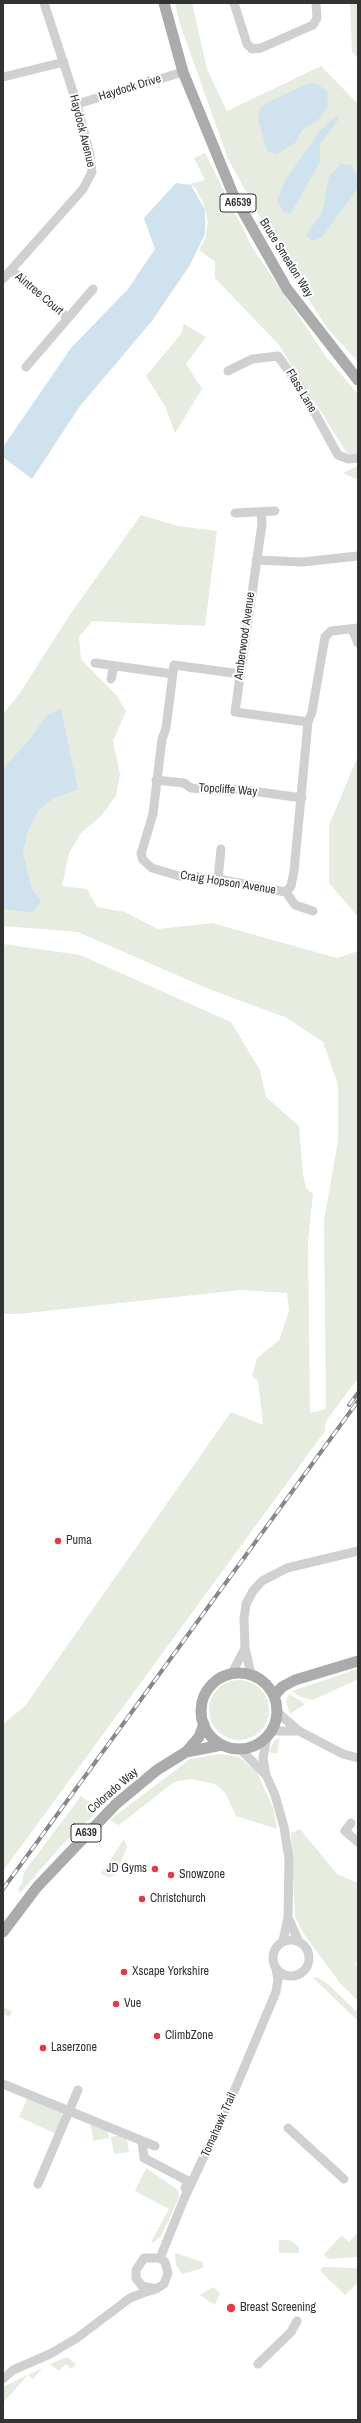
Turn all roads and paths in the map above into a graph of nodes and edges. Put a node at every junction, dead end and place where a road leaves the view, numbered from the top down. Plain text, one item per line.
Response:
1 (44, 3) edge
2 (164, 3) edge
3 (234, 3) edge
4 (316, 3) edge
5 (64, 62) junction
6 (183, 72) junction
7 (3, 77) edge
8 (76, 104) junction
9 (10, 270) junction
10 (3, 279) edge
11 (93, 289) dead end
12 (68, 318) junction
13 (26, 367) dead end
14 (228, 371) dead end
15 (358, 380) edge
16 (358, 458) edge
17 (275, 511) dead end
18 (261, 512) junction
19 (235, 513) dead end
20 (256, 556) junction
21 (358, 556) edge
22 (355, 629) edge
23 (358, 643) edge
24 (95, 663) dead end
25 (114, 666) junction
26 (173, 674) junction
27 (240, 674) junction
28 (111, 679) dead end
29 (308, 722) junction
30 (156, 780) junction
31 (302, 798) junction
32 (221, 848) dead end
33 (218, 879) junction
34 (286, 892) junction
35 (313, 911) dead end
36 (358, 1551) edge
37 (245, 1648) junction
38 (358, 1661) edge
39 (232, 1673) junction
40 (254, 1675) junction
41 (295, 1680) junction
42 (274, 1696) junction
43 (277, 1712) junction
44 (204, 1724) junction
45 (299, 1731) junction
46 (269, 1734) junction
47 (222, 1745) junction
48 (240, 1749) junction
49 (186, 1752) junction
50 (358, 1758) edge
51 (266, 1775) junction
52 (351, 1823) dead end
53 (358, 1842) edge
54 (288, 1917) junction
55 (3, 1932) edge
56 (298, 1940) junction
57 (283, 1941) junction
58 (276, 1969) junction
59 (295, 1975) junction
60 (276, 1992) junction
61 (3, 2084) edge
62 (78, 2090) dead end
63 (69, 2111) junction
64 (288, 2128) dead end
65 (142, 2141) junction
66 (155, 2146) dead end
67 (344, 2179) dead end
68 (38, 2184) dead end
69 (191, 2191) dead end
70 (160, 2258) junction
71 (136, 2278) junction
72 (156, 2289) junction
73 (130, 2298) junction
74 (297, 2321) dead end
75 (258, 2364) dead end
76 (13, 2370) junction
77 (3, 2371) edge
78 (3, 2379) edge

1 - 5 street, Haydock Avenue
2 - 6 main road, Bruce Smeaton Way / A6539
3 - 4 street
5 - 7 street
5 - 8 street, Haydock Avenue
6 - 8 street, Haydock Drive
6 - 15 main road, Bruce Smeaton Way / A6539
8 - 9 street, Haydock Avenue
9 - 10 street, Haydock Avenue
9 - 12 street, Aintree Court
11 - 12 street, Aintree Court
12 - 13 street, Aintree Court
14 - 16 street, Flass Lane
17 - 18 street
18 - 19 street
18 - 20 street, Amberwood Avenue
20 - 21 street
20 - 27 street, Amberwood Avenue
22 - 23 street
22 - 29 street, Craig Hopson Avenue
24 - 25 street
25 - 26 street
25 - 28 street
26 - 27 street
26 - 30 street, Craig Hopson Avenue
27 - 29 street, Amberwood Avenue
29 - 31 street, Craig Hopson Avenue
30 - 31 street, Topcliffe Way
30 - 33 street, Craig Hopson Avenue
31 - 34 street, Craig Hopson Avenue
32 - 33 street
33 - 34 street, Craig Hopson Avenue
34 - 35 street
36 - 37 street
37 - 39 street
37 - 40 street
38 - 41 main road
39 - 40 main road
39 - 44 main road
40 - 41 main road
40 - 42 main road
41 - 42 main road
42 - 43 main road
43 - 45 street
43 - 46 main road
44 - 47 main road
44 - 49 main road, Colorado Way / A639
45 - 46 street
45 - 50 street
46 - 48 main road
46 - 51 street, Tomahawk Trail
47 - 48 main road, A639
47 - 49 main road, Colorado Way / A639
48 - 51 street, Tomahawk Trail
49 - 55 main road, Colorado Way / A639
51 - 54 street, Tomahawk Trail
52 - 53 street
54 - 56 street, Tomahawk Trail
54 - 57 street, Tomahawk Trail
56 - 57 street
56 - 59 street, Tomahawk Trail
57 - 58 street, Tomahawk Trail
58 - 59 street
58 - 60 street, Tomahawk Trail
59 - 60 street, Tomahawk Trail
60 - 70 street, Tomahawk Trail
61 - 63 street
62 - 63 street
63 - 65 street
63 - 68 street
64 - 67 street
65 - 66 street
65 - 69 street
70 - 71 street
70 - 72 street
71 - 72 street
71 - 73 street
72 - 73 street
73 - 76 street
74 - 75 street
76 - 77 street
76 - 78 street

